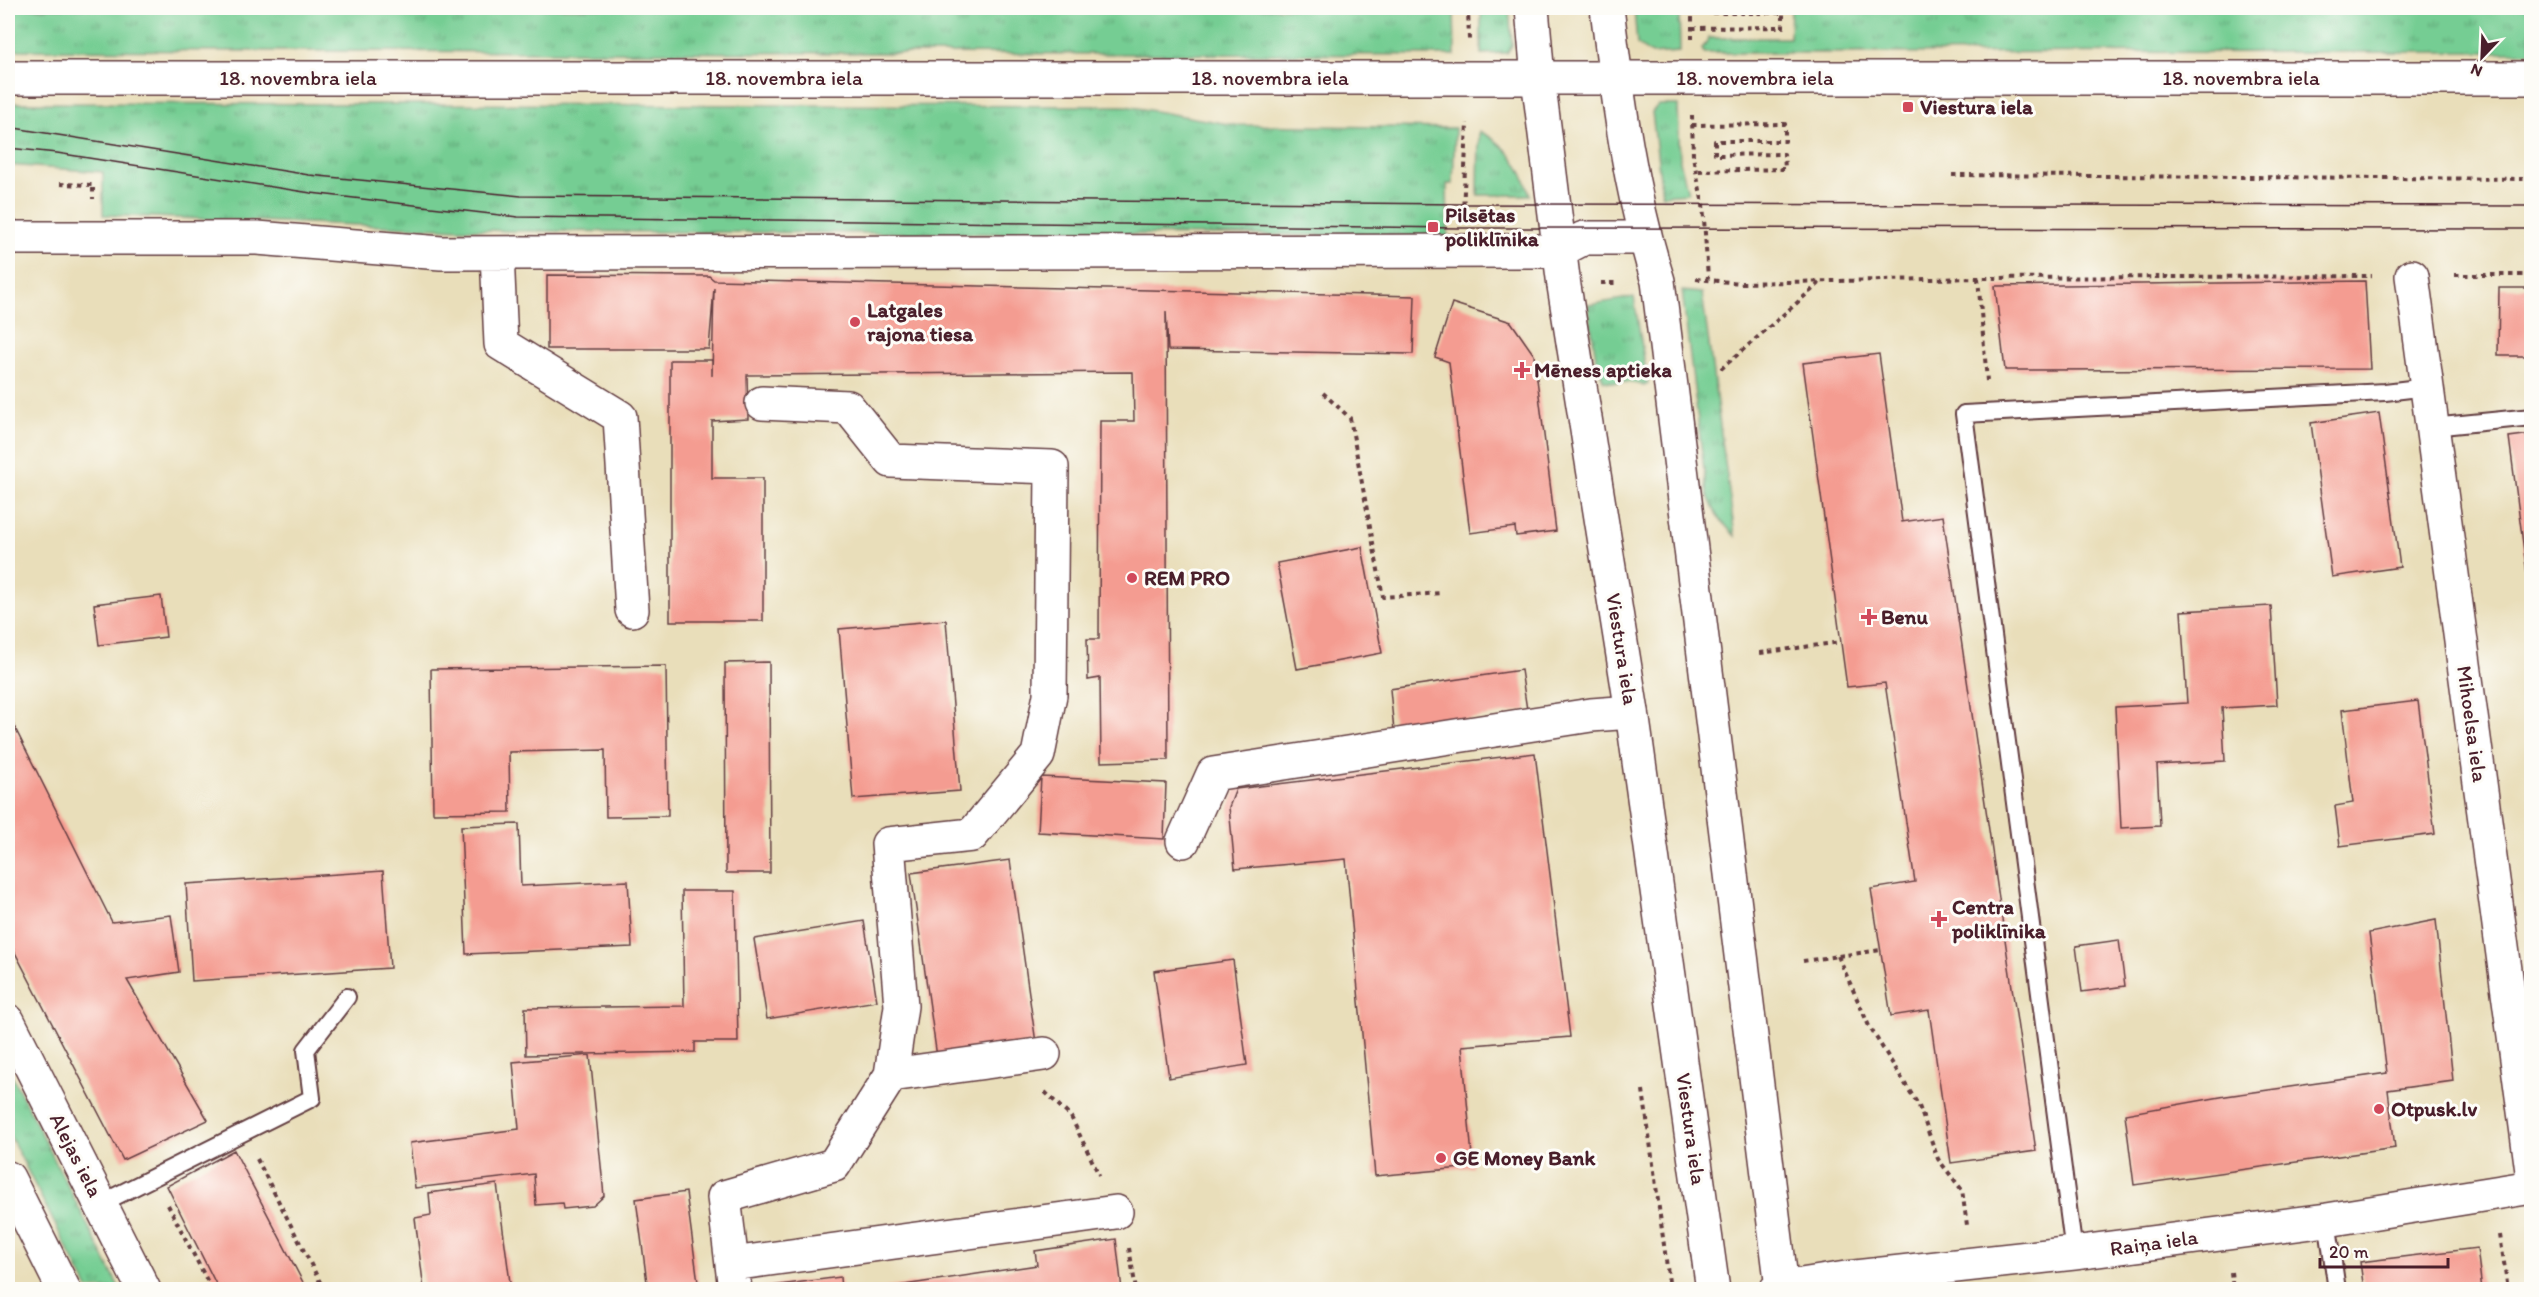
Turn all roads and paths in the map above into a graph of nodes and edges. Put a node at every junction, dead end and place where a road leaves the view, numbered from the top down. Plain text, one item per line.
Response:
1 (1468, 8) edge
2 (1532, 8) edge
3 (1607, 8) edge
4 (1692, 8) edge
5 (1713, 8) edge
6 (1692, 21) dead end
7 (1692, 28) dead end
8 (1469, 43) dead end
9 (1615, 77) junction
10 (8, 78) edge
11 (1538, 78) junction
12 (2532, 78) edge
13 (1467, 123) dead end
14 (1692, 125) dead end
15 (1692, 132) dead end
16 (1696, 171) junction
17 (1952, 175) dead end
18 (2532, 179) edge
19 (60, 184) dead end
20 (1466, 187) dead end
21 (92, 200) dead end
22 (8, 238) edge
23 (1644, 238) junction
24 (1559, 251) junction
25 (497, 253) junction
26 (2454, 275) dead end
27 (2532, 275) edge
28 (2372, 276) dead end
29 (2412, 276) dead end
30 (1822, 281) junction
31 (1594, 283) dead end
32 (1624, 283) dead end
33 (1721, 369) dead end
34 (2427, 387) junction
35 (1323, 393) dead end
36 (762, 403) dead end
37 (2532, 417) edge
38 (2432, 427) junction
39 (1442, 593) dead end
40 (632, 610) dead end
41 (1841, 642) dead end
42 (1760, 653) dead end
43 (1632, 712) junction
44 (1183, 841) dead end
45 (1881, 950) dead end
46 (1838, 956) junction
47 (1803, 961) dead end
48 (347, 997) dead end
49 (2520, 1004) edge
50 (8, 1021) edge
51 (1044, 1054) dead end
52 (1009, 1059) junction
53 (891, 1076) junction
54 (244, 1132) junction
55 (2532, 1172) edge
56 (154, 1177) junction
57 (8, 1178) edge
58 (2532, 1187) edge
59 (100, 1204) junction
60 (1116, 1212) joint
61 (2327, 1220) junction
62 (1968, 1228) dead end
63 (2500, 1235) dead end
64 (2074, 1253) junction
65 (2231, 1272) dead end
66 (733, 1277) edge
67 (1865, 1283) edge
68 (1779, 1289) edge
69 (64, 1290) edge
70 (144, 1290) edge
71 (212, 1290) edge
72 (324, 1290) edge
73 (1713, 1290) edge
74 (2233, 1290) edge
75 (2337, 1290) edge
76 (2508, 1290) edge

1 - 8 path
2 - 11 street, Viestura iela
3 - 9 street
4 - 6 path
5 - 7 path
9 - 11 street, 18. novembra iela
9 - 12 street, 18. novembra iela
9 - 23 street
10 - 11 street, 18. novembra iela
11 - 24 street, Viestura iela
13 - 20 path
14 - 16 path
15 - 16 path
16 - 30 path
17 - 18 path
19 - 21 path
22 - 25 street
23 - 24 street
23 - 68 street
24 - 25 street
24 - 43 street, Viestura iela
25 - 40 street
26 - 27 path
28 - 30 path
29 - 34 street, Mihoelsa iela
30 - 33 path
31 - 32 path
34 - 38 street, Mihoelsa iela
34 - 64 lane
35 - 39 path
36 - 53 street
37 - 38 lane
38 - 49 street, Mihoelsa iela
41 - 42 path
43 - 44 street
43 - 73 street, Viestura iela
45 - 46 path
46 - 47 path
46 - 62 path
48 - 54 lane
49 - 55 street, Mihoelsa iela
50 - 59 street, Alejas iela
51 - 52 street
52 - 53 street
52 - 60 path
53 - 66 street
54 - 56 lane
54 - 72 path
56 - 59 lane
56 - 71 path
57 - 69 street
58 - 61 street, Raiņa iela
59 - 70 street, Alejas iela
60 - 66 street
61 - 64 street, Raiņa iela
61 - 75 lane
63 - 76 path
64 - 67 street, Raiņa iela
65 - 74 path
67 - 68 street, Raiņa iela

